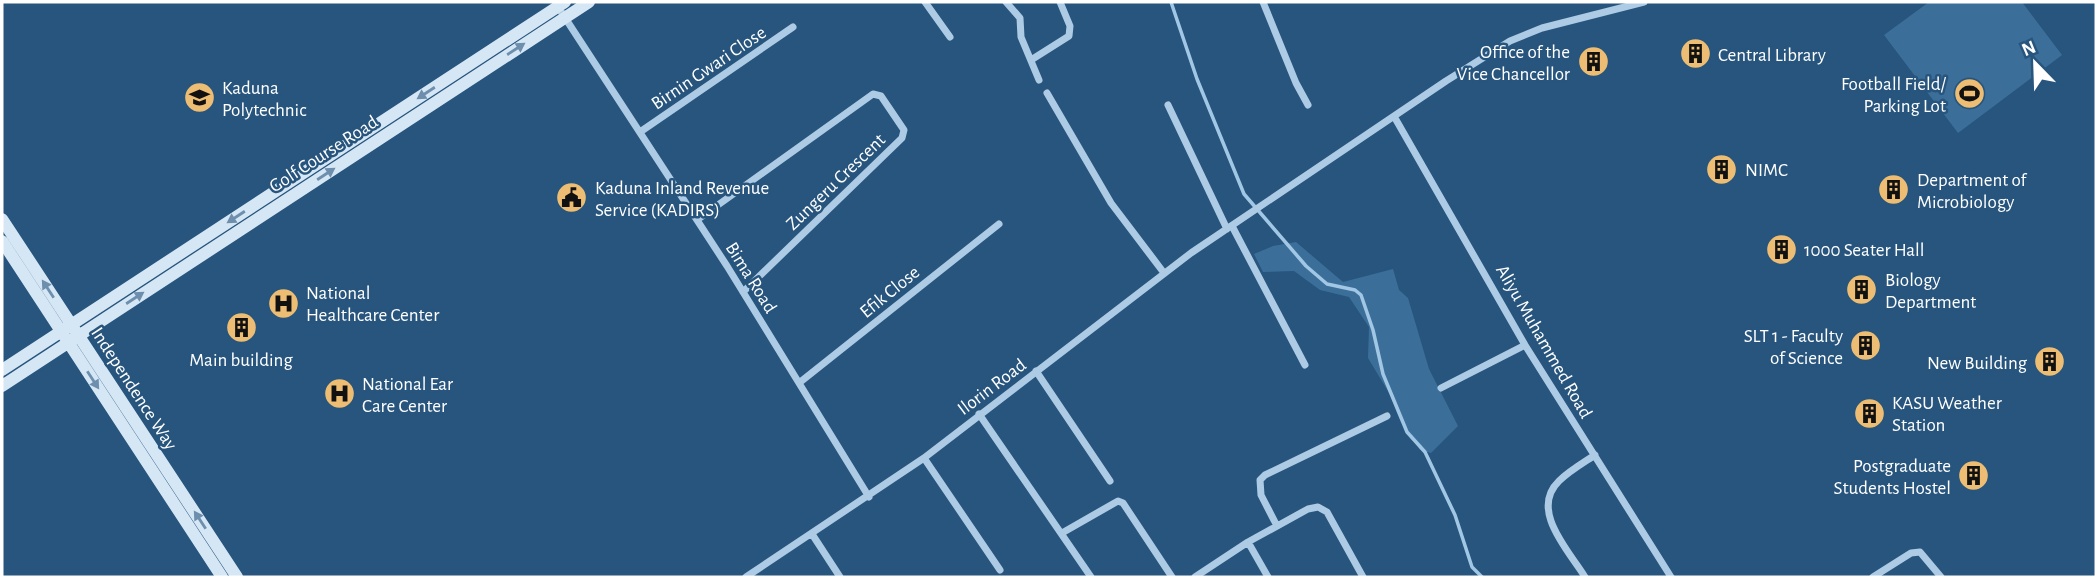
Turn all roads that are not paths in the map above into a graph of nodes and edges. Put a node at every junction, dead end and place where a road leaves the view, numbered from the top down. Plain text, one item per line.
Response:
1 (589, 2) edge
2 (925, 2) edge
3 (1006, 2) edge
4 (1060, 2) edge
5 (1263, 2) edge
6 (1644, 2) edge
7 (563, 9) edge
8 (793, 27) dead end
9 (950, 37) dead end
10 (1031, 60) junction
11 (1039, 80) dead end
12 (1047, 93) dead end
13 (1168, 104) dead end
14 (1308, 105) dead end
15 (1395, 118) junction
16 (640, 132) junction
17 (2, 219) edge
18 (697, 220) junction
19 (999, 224) dead end
20 (1229, 227) junction
21 (2, 241) edge
22 (1164, 273) junction
23 (743, 292) junction
24 (70, 334) junction
25 (1525, 345) junction
26 (1305, 365) dead end
27 (2, 370) edge
28 (1036, 371) junction
29 (799, 383) junction
30 (2, 386) edge
31 (1441, 388) dead end
32 (979, 414) junction
33 (1387, 416) dead end
34 (1595, 454) junction
35 (924, 458) junction
36 (1110, 481) dead end
37 (869, 497) junction
38 (1277, 526) junction
39 (1062, 533) junction
40 (812, 534) junction
41 (1248, 542) junction
42 (1000, 570) dead end
43 (222, 577) edge
44 (237, 577) edge
45 (746, 577) edge
46 (840, 577) edge
47 (1091, 577) edge
48 (1172, 577) edge
49 (1195, 577) edge
50 (1268, 577) edge
51 (1363, 577) edge
52 (1585, 577) edge
53 (1671, 577) edge
54 (1873, 577) edge
55 (1941, 577) edge

1 - 7 main road, Golf Course Road
2 - 9 street
3 - 10 street
4 - 10 street
5 - 14 street
6 - 15 street, Ilorin Road
7 - 16 street, Bima Road
7 - 24 main road, Golf Course Road
8 - 16 street, Birnin Gwari Close
10 - 11 street
12 - 22 street
13 - 20 street
15 - 20 street, Ilorin Road
15 - 25 street, Aliyu Muhammed Road
16 - 18 street, Bima Road
24 -> 17 main road, Independence Way
18 - 23 street, Bima Road
18 - 23 street, Zungeru Crescent
19 - 29 street, Efik Close
20 - 22 street, Ilorin Road
20 - 26 street
21 - 24 main road, Independence Way
22 - 28 street, Ilorin Road
23 - 29 street, Bima Road
24 - 27 main road
24 - 30 main road
24 -> 43 main road, Independence Way
44 -> 24 main road, Independence Way
25 - 31 street
25 - 34 street, Aliyu Muhammed Road
28 - 32 street, Ilorin Road
28 - 36 street
29 - 37 street, Bima Road
32 - 35 street, Ilorin Road
32 - 39 street
33 - 38 street
34 - 52 street
34 - 53 street, Aliyu Muhammed Road
35 - 37 street, Ilorin Road
35 - 42 street
37 - 40 street, Ilorin Road
38 - 41 street
38 - 51 street
39 - 47 street
39 - 48 street
40 - 45 street, Ilorin Road
40 - 46 street
41 - 49 street
41 - 50 street
54 - 55 street

